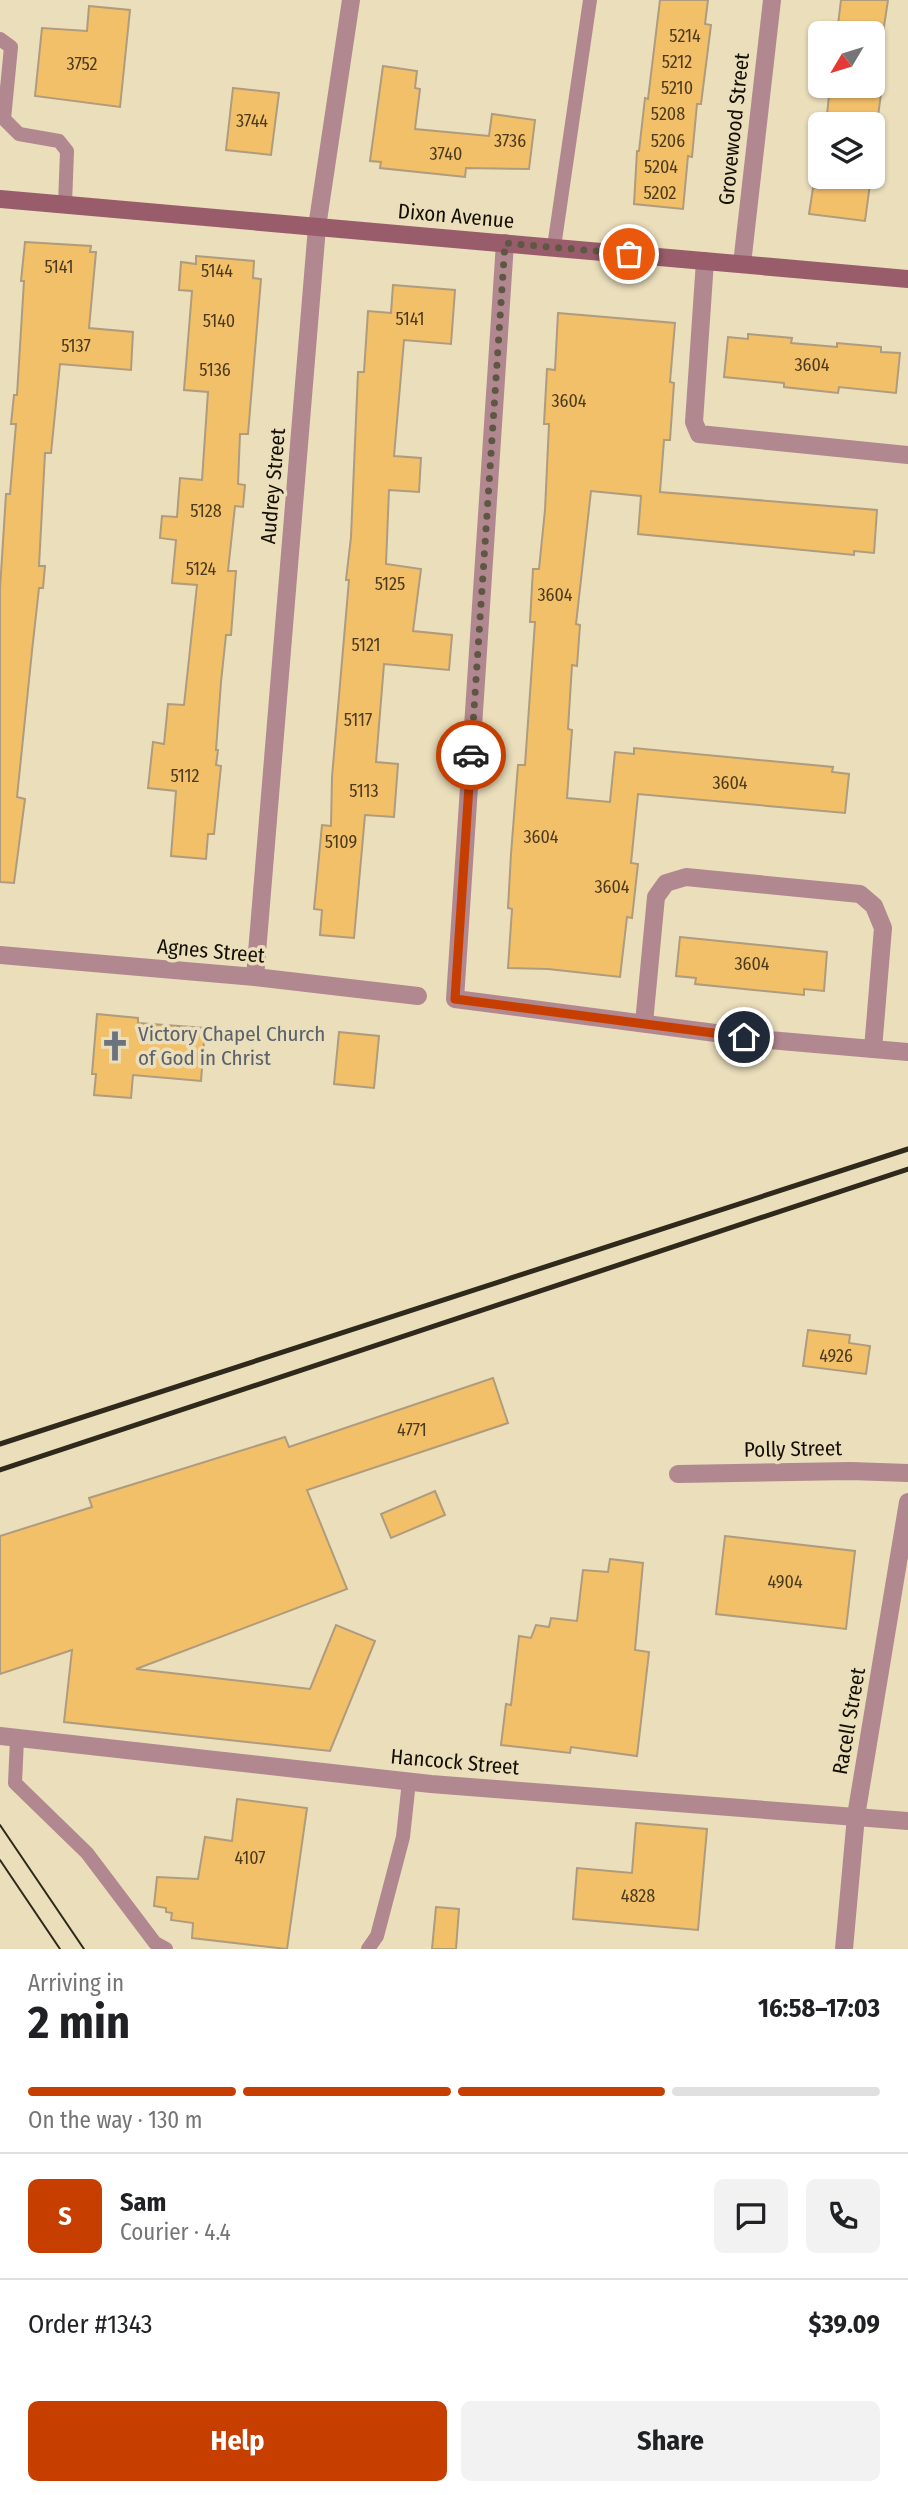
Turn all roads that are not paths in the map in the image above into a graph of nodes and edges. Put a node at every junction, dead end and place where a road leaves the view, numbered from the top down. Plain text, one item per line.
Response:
1 (351, 0) edge
2 (590, 0) edge
3 (772, 0) edge
4 (0, 39) edge
5 (0, 199) edge
6 (65, 204) junction
7 (317, 227) junction
8 (505, 243) junction
9 (554, 247) junction
10 (705, 261) junction
11 (742, 264) junction
12 (908, 279) edge
13 (908, 455) edge
14 (0, 955) edge
15 (255, 977) junction
16 (418, 996) dead end
17 (644, 1023) junction
18 (873, 1049) junction
19 (908, 1052) edge
20 (678, 1474) dead end
21 (908, 1474) edge
22 (908, 1502) edge
23 (906, 1528) edge
24 (9, 1738) edge
25 (409, 1782) junction
26 (856, 1816) junction
27 (908, 1821) edge
28 (166, 1949) edge
29 (368, 1949) edge
30 (844, 1949) edge

1 - 7 street, Audrey Street
2 - 9 lane
3 - 11 street, Grovewood Street
4 - 6 lane
5 - 6 street, Dixon Avenue
6 - 7 street, Dixon Avenue
7 - 8 street, Dixon Avenue
7 - 15 street, Audrey Street
8 - 9 street, Dixon Avenue
8 - 17 street
9 - 10 street, Dixon Avenue
10 - 11 street, Dixon Avenue
10 - 13 street
11 - 12 street, Dixon Avenue
14 - 15 street, Agnes Street
15 - 16 street, Agnes Street
17 - 18 street
17 - 18 street
18 - 19 street
20 - 21 street, Polly Street
22 - 23 street, Racell Street
23 - 26 street, Racell Street
24 - 25 street, Hancock Street
24 - 28 lane
25 - 26 street, Hancock Street
25 - 29 lane
26 - 27 street, Hancock Street
26 - 30 street, Racell Street

